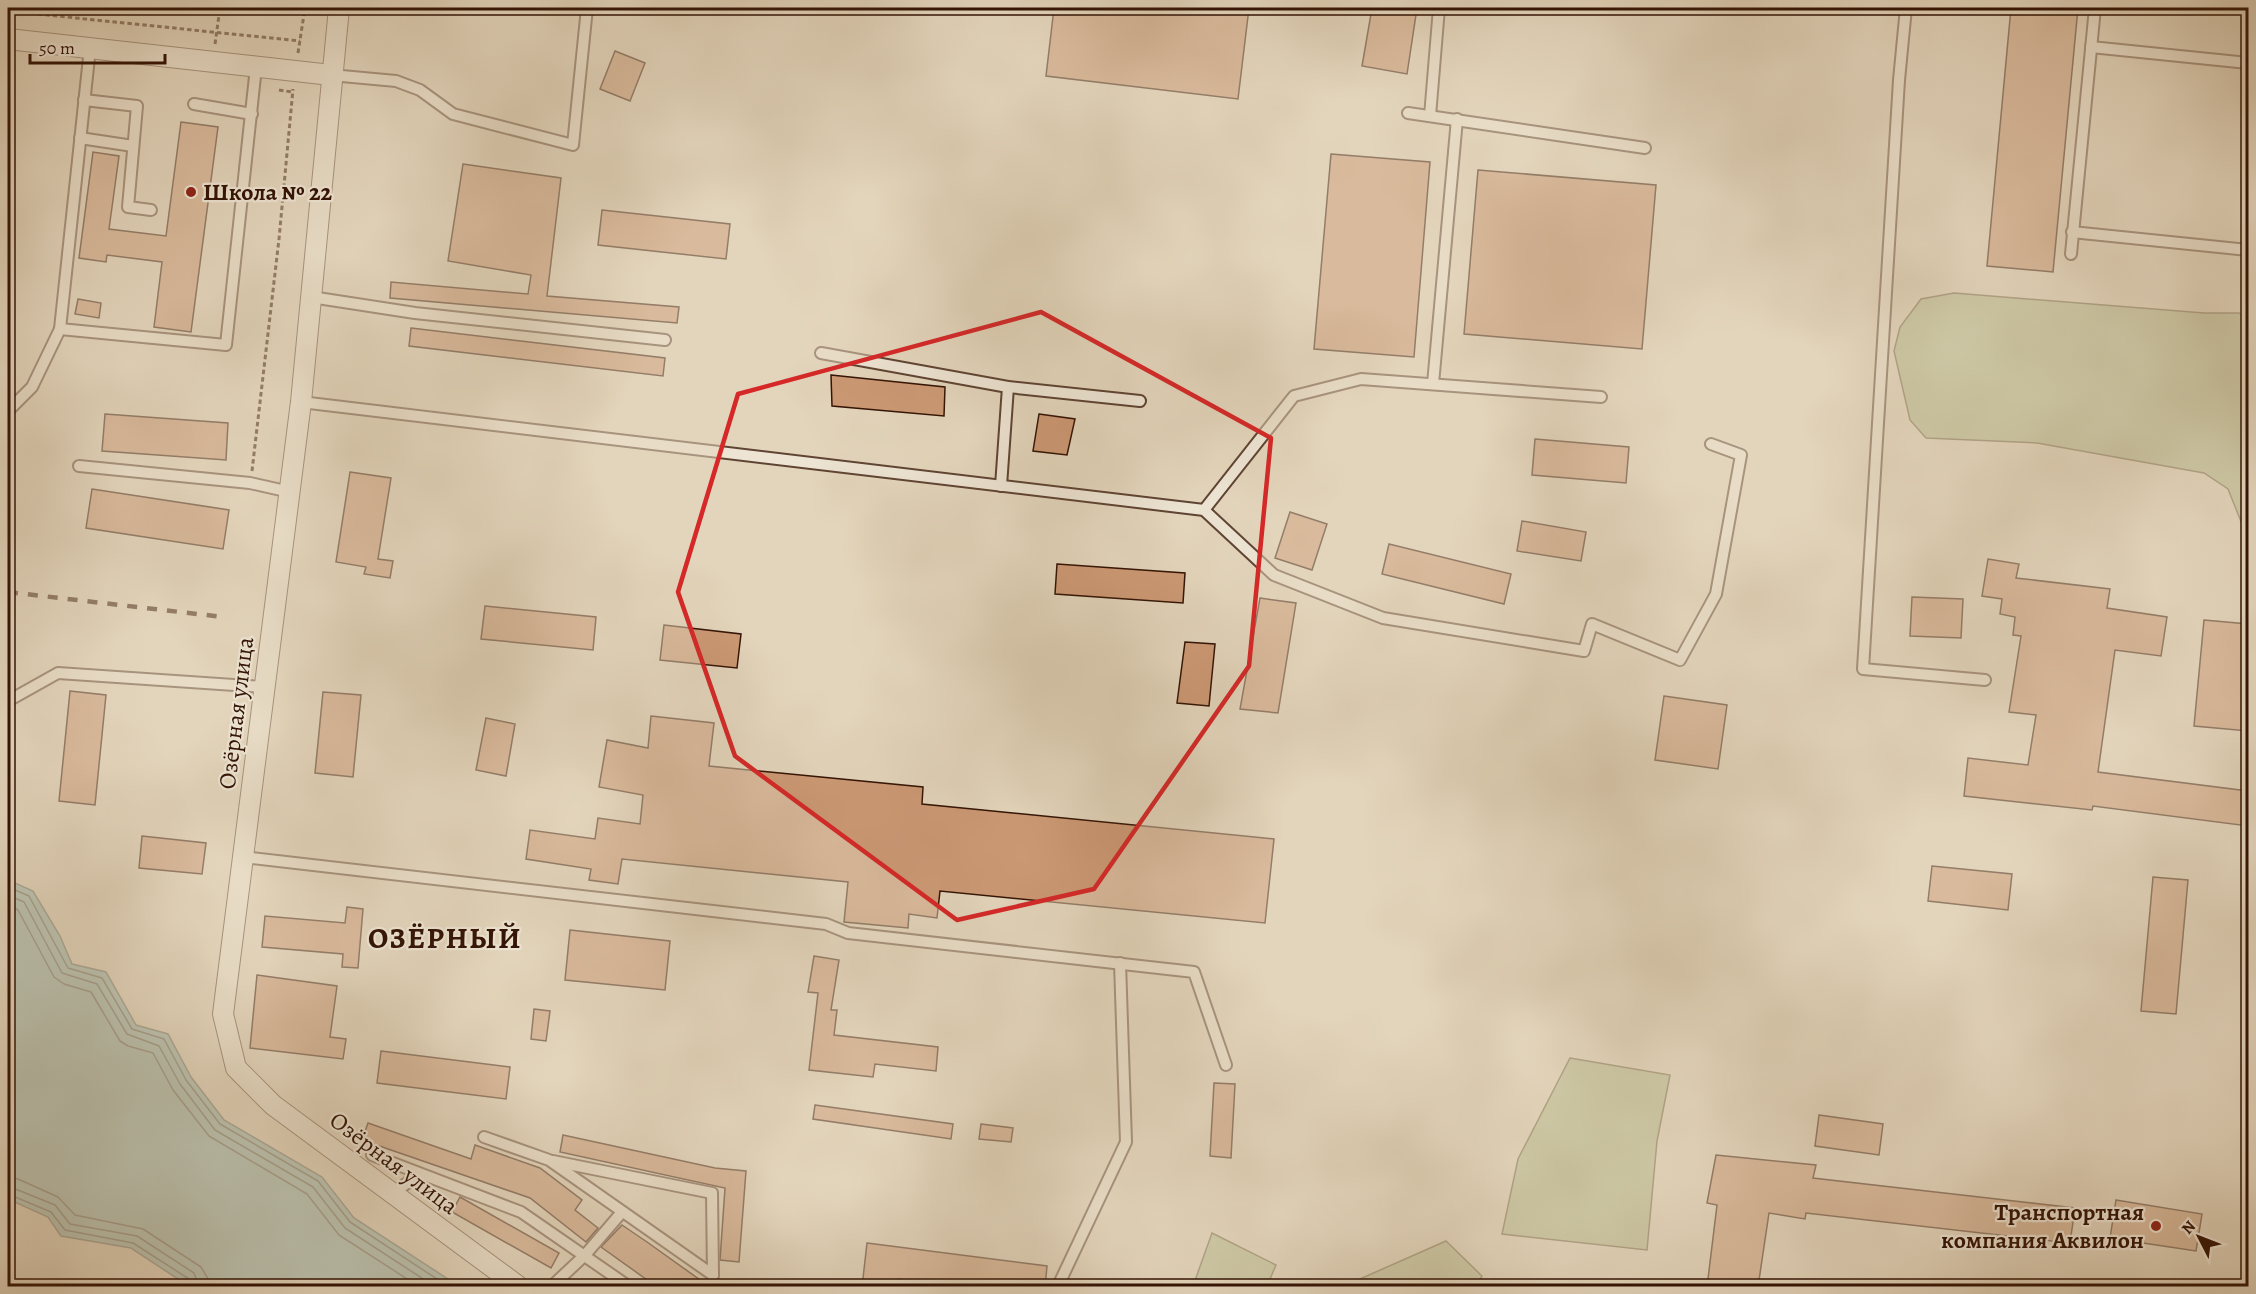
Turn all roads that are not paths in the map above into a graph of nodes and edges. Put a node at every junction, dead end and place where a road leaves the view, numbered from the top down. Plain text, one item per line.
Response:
1 (339, 8) edge
2 (588, 8) edge
3 (1439, 8) edge
4 (1906, 8) edge
5 (2095, 8) edge
6 (8, 39) edge
7 (2091, 47) junction
8 (90, 48) junction
9 (2248, 63) edge
10 (256, 67) junction
11 (331, 75) junction
12 (84, 100) junction
13 (194, 104) dead end
14 (1408, 113) dead end
15 (252, 114) junction
16 (1430, 116) junction
17 (1457, 118) junction
18 (80, 138) junction
19 (133, 146) junction
20 (1645, 148) dead end
21 (151, 210) dead end
22 (2072, 232) junction
23 (2248, 250) edge
24 (2071, 254) dead end
25 (311, 297) junction
26 (60, 329) junction
27 (665, 340) dead end
28 (821, 353) dead end
29 (1432, 384) junction
30 (1008, 387) junction
31 (1601, 397) dead end
32 (1140, 401) dead end
33 (302, 402) junction
34 (8, 411) edge
35 (1711, 444) dead end
36 (79, 466) dead end
37 (1001, 486) junction
38 (290, 492) junction
39 (1204, 510) junction
40 (1985, 680) dead end
41 (265, 687) junction
42 (8, 701) edge
43 (243, 857) junction
44 (1120, 963) junction
45 (1226, 1065) dead end
46 (484, 1137) dead end
47 (372, 1155) dead end
48 (549, 1160) junction
49 (418, 1175) junction
50 (392, 1194) junction
51 (622, 1212) junction
52 (585, 1255) junction
53 (518, 1287) edge
54 (552, 1287) edge
55 (628, 1287) edge
56 (1058, 1287) edge

1 - 11 street, Озёрная улица
2 - 11 lane
3 - 16 lane
4 - 40 lane
5 - 7 lane
6 - 8 street
7 - 9 lane
7 - 22 lane
8 - 10 street
8 - 12 lane
10 - 11 street
10 - 15 lane
11 - 25 street, Озёрная улица
12 - 18 lane
12 - 19 lane
13 - 15 lane
14 - 16 lane
15 - 26 lane
16 - 17 lane
17 - 20 lane
17 - 29 lane
18 - 19 lane
18 - 26 lane
19 - 21 lane
22 - 23 lane
22 - 24 lane
25 - 27 lane
25 - 33 street, Озёрная улица
26 - 34 lane
28 - 30 lane
29 - 31 lane
29 - 39 lane
30 - 32 lane
30 - 37 lane
33 - 37 lane
33 - 38 street, Озёрная улица
35 - 39 lane
36 - 38 lane
37 - 39 lane
38 - 41 street, Озёрная улица
41 - 42 lane
41 - 43 street, Озёрная улица
43 - 44 lane
43 - 50 street, Озёрная улица
44 - 45 lane
44 - 56 lane
46 - 48 lane
47 - 49 lane
48 - 51 lane
48 - 51 lane
49 - 50 lane
49 - 52 lane
50 - 53 street, Озёрная улица
51 - 52 lane
52 - 54 lane
52 - 55 lane

